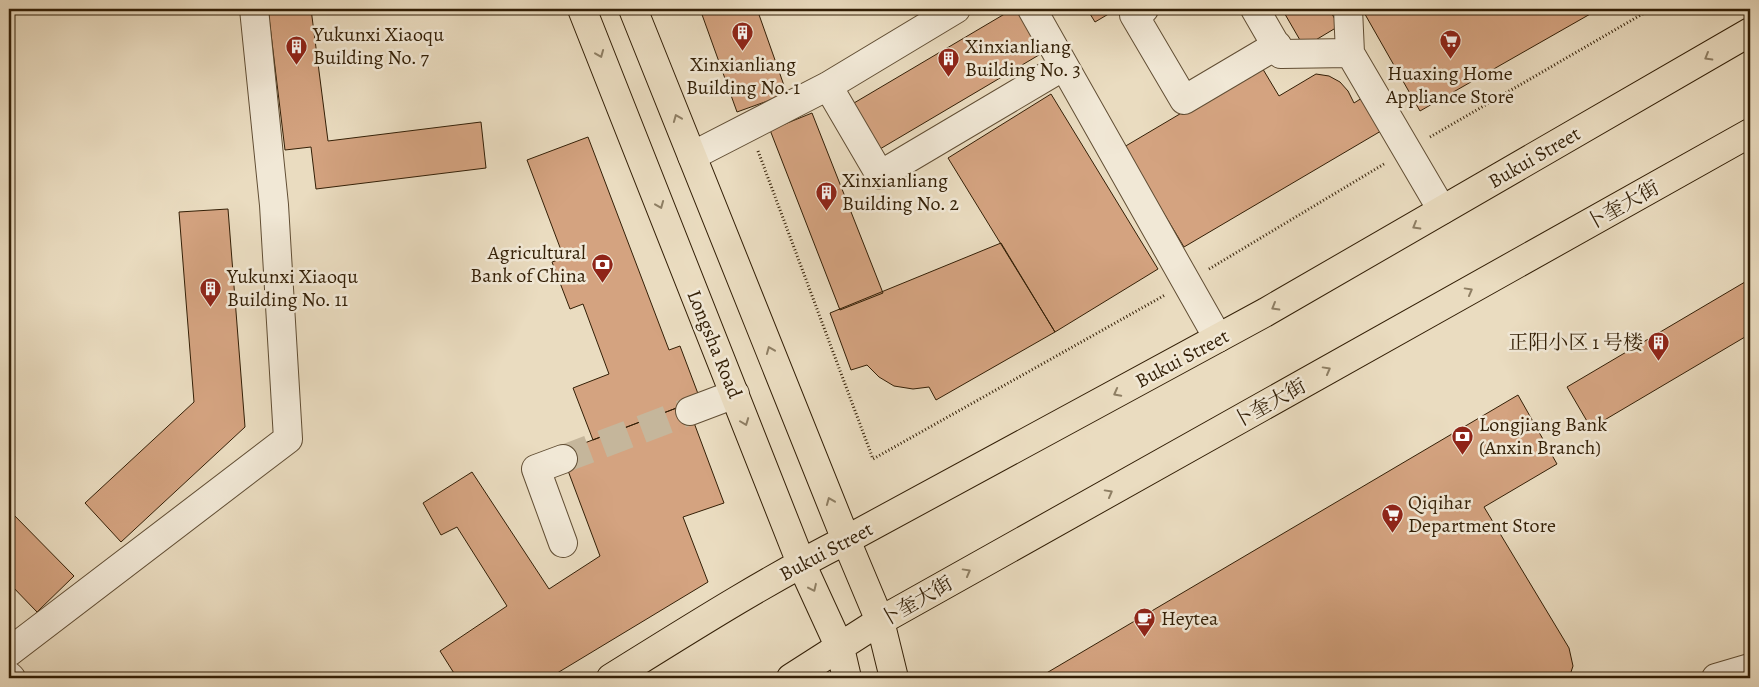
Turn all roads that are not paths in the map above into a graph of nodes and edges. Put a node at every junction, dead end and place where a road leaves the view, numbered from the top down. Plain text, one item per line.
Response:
1 (254, 9) edge
2 (582, 9) edge
3 (633, 9) edge
4 (956, 9) edge
5 (1032, 9) edge
6 (1144, 9) edge
7 (1255, 9) edge
8 (1348, 9) edge
9 (1750, 32) edge
10 (1276, 45) junction
11 (1350, 54) junction
12 (1064, 66) junction
13 (828, 86) junction
14 (1750, 133) edge
15 (692, 156) junction
16 (1442, 210) junction
17 (1218, 338) junction
18 (735, 394) junction
19 (690, 411) tunnel mouth
20 (563, 459) tunnel mouth
21 (846, 540) junction
22 (563, 543) dead end
23 (801, 562) junction
24 (880, 621) junction
25 (840, 648) junction
26 (9, 652) edge
27 (1750, 668) edge
28 (611, 678) edge
29 (791, 678) edge
30 (847, 678) edge
31 (894, 678) edge
32 (1716, 678) edge

1 - 26 street
2 -> 18 main road, Longsha Road
15 -> 3 main road
4 - 13 street
5 - 12 street
6 - 10 street
7 - 10 street
8 - 11 street
9 -> 16 main road, Bukui Street
10 - 11 street
11 - 16 street
12 - 13 street
12 - 17 street
13 - 15 street
24 -> 14 main road, 卜奎大街
21 -> 15 main road
16 -> 17 main road, Bukui Street
17 -> 21 main road, Bukui Street
18 - 19 street
18 -> 23 main road, Longsha Road
20 - 22 street
21 - 23 main road, Bukui Street
21 - 24 main road
23 -> 25 main road, Longsha Road
23 - 28 main road, Bukui Street
24 - 25 main road, 卜奎大街
24 - 31 main road
25 - 29 main road, 卜奎大街
25 - 30 main road, Longsha Road
27 - 32 street

